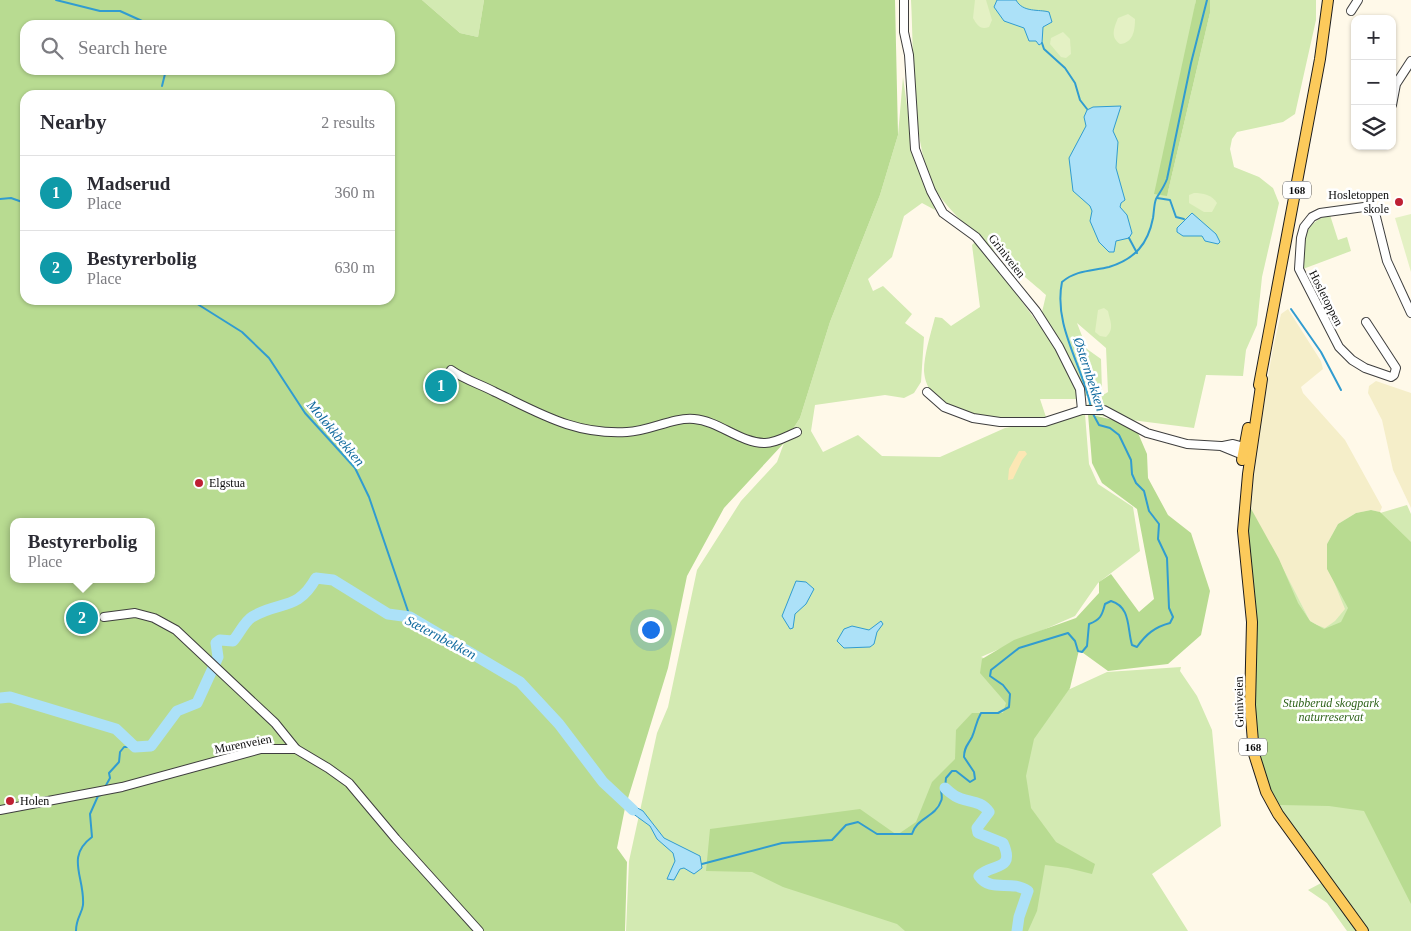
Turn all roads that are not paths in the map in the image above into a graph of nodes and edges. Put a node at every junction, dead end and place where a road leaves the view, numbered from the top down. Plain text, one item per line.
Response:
1 (904, 0) edge
2 (1328, 0) edge
3 (1358, 0) edge
4 (1351, 11) dead end
5 (1411, 61) edge
6 (1396, 84) edge
7 (1411, 313) edge
8 (1366, 322) dead end
9 (451, 370) dead end
10 (927, 392) dead end
11 (1088, 409) junction
12 (797, 432) dead end
13 (1246, 450) junction
14 (104, 617) dead end
15 (296, 749) junction
16 (0, 810) edge
17 (479, 931) edge
18 (1363, 931) edge

1 - 11 street, Griniveien
2 - 13 main road, Griniveien / 168
3 - 4 street
5 - 6 street
7 - 8 street, Hosletoppen
9 - 12 street
10 - 11 street
11 - 13 street
13 - 18 main road, Griniveien / 168
14 - 15 street
15 - 16 street, Murenveien
15 - 17 street

